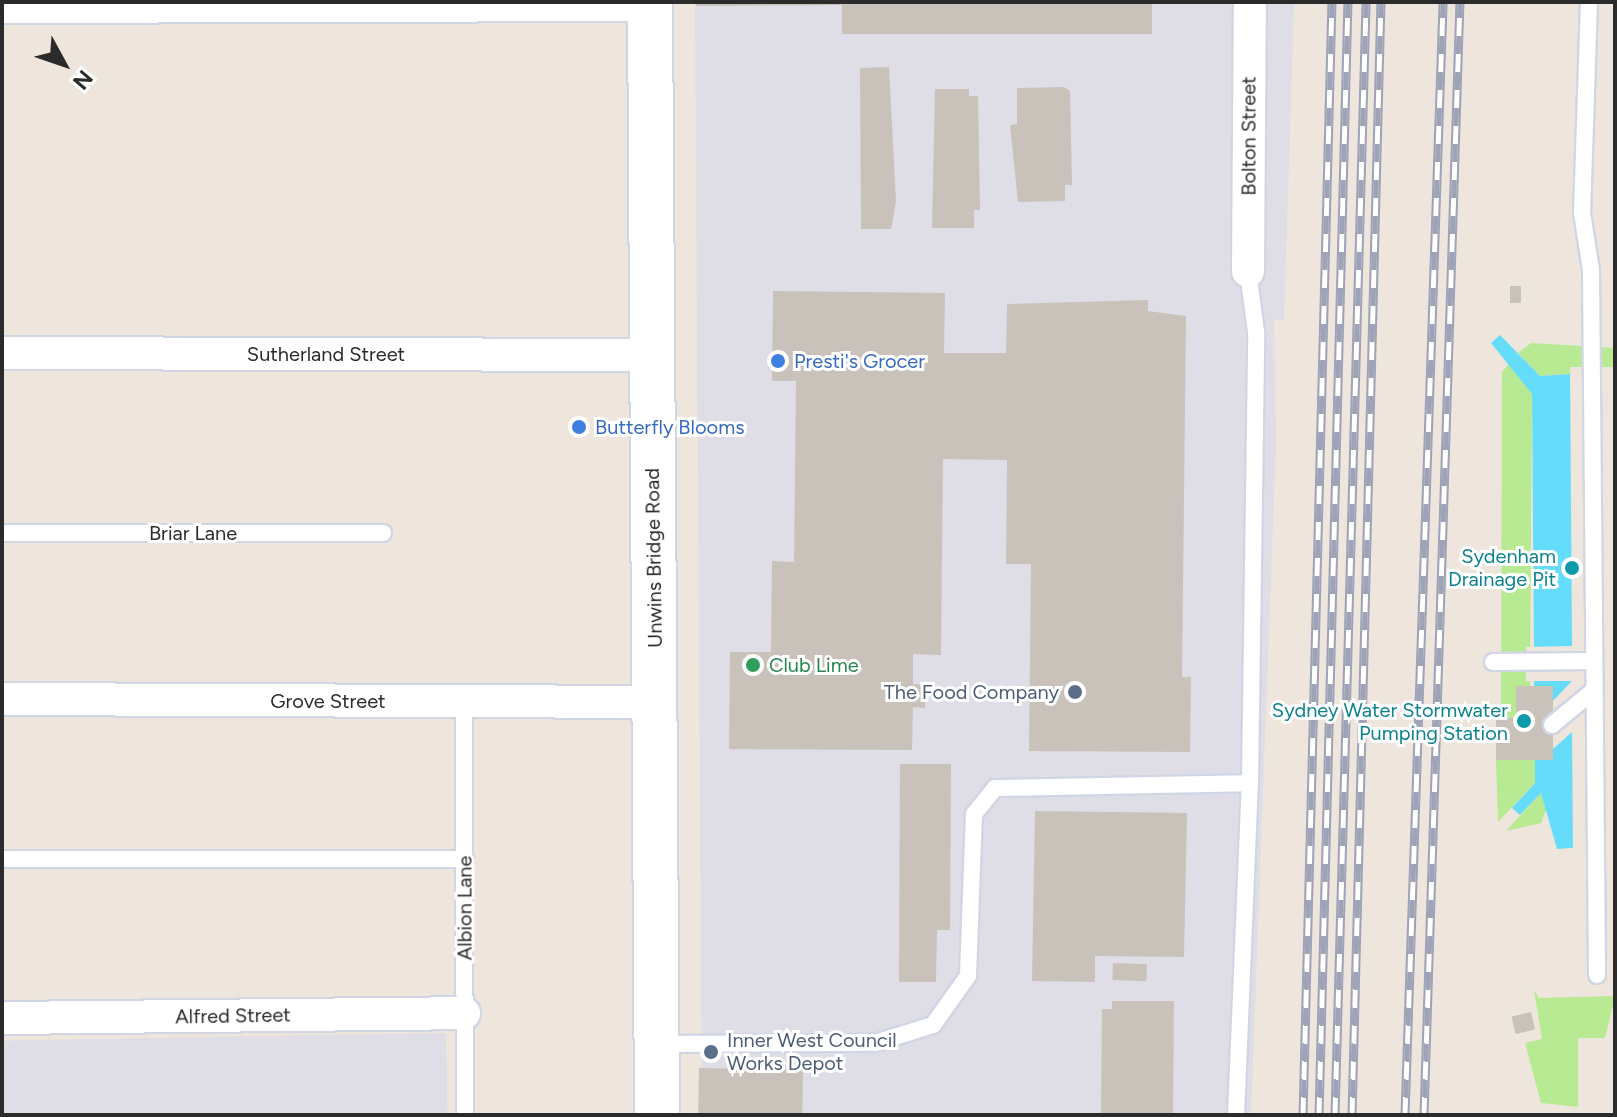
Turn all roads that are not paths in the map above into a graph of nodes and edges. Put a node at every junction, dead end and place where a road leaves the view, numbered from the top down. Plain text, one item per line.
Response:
1 (1250, 2) edge
2 (1589, 2) edge
3 (650, 4) edge
4 (2, 7) edge
5 (1248, 271) joint
6 (2, 353) edge
7 (650, 355) junction
8 (2, 533) edge
9 (383, 533) dead end
10 (1594, 661) junction
11 (1493, 662) dead end
12 (1594, 690) junction
13 (2, 699) edge
14 (464, 702) junction
15 (655, 702) junction
16 (1552, 725) dead end
17 (1250, 783) junction
18 (2, 859) edge
19 (465, 859) junction
20 (1597, 975) dead end
21 (464, 1013) junction
22 (2, 1018) edge
23 (657, 1044) junction
24 (465, 1115) edge
25 (657, 1115) edge
26 (1236, 1115) edge

1 - 5 street, Bolton Street
2 - 10 lane
3 - 4 street
3 - 7 main road, Unwins Bridge Road
5 - 17 lane
6 - 7 street, Sutherland Street
7 - 15 main road, Unwins Bridge Road
8 - 9 lane, Briar Lane
10 - 11 lane
10 - 12 lane
12 - 16 lane
12 - 20 lane
13 - 14 street, Grove Street
14 - 15 street, Grove Street
14 - 19 lane, Albion Lane
15 - 23 main road, Unwins Bridge Road
17 - 23 lane
17 - 26 lane
18 - 19 lane
19 - 21 lane, Albion Lane
21 - 22 street, Alfred Street
21 - 24 lane, Albion Lane
23 - 25 main road, Unwins Bridge Road

